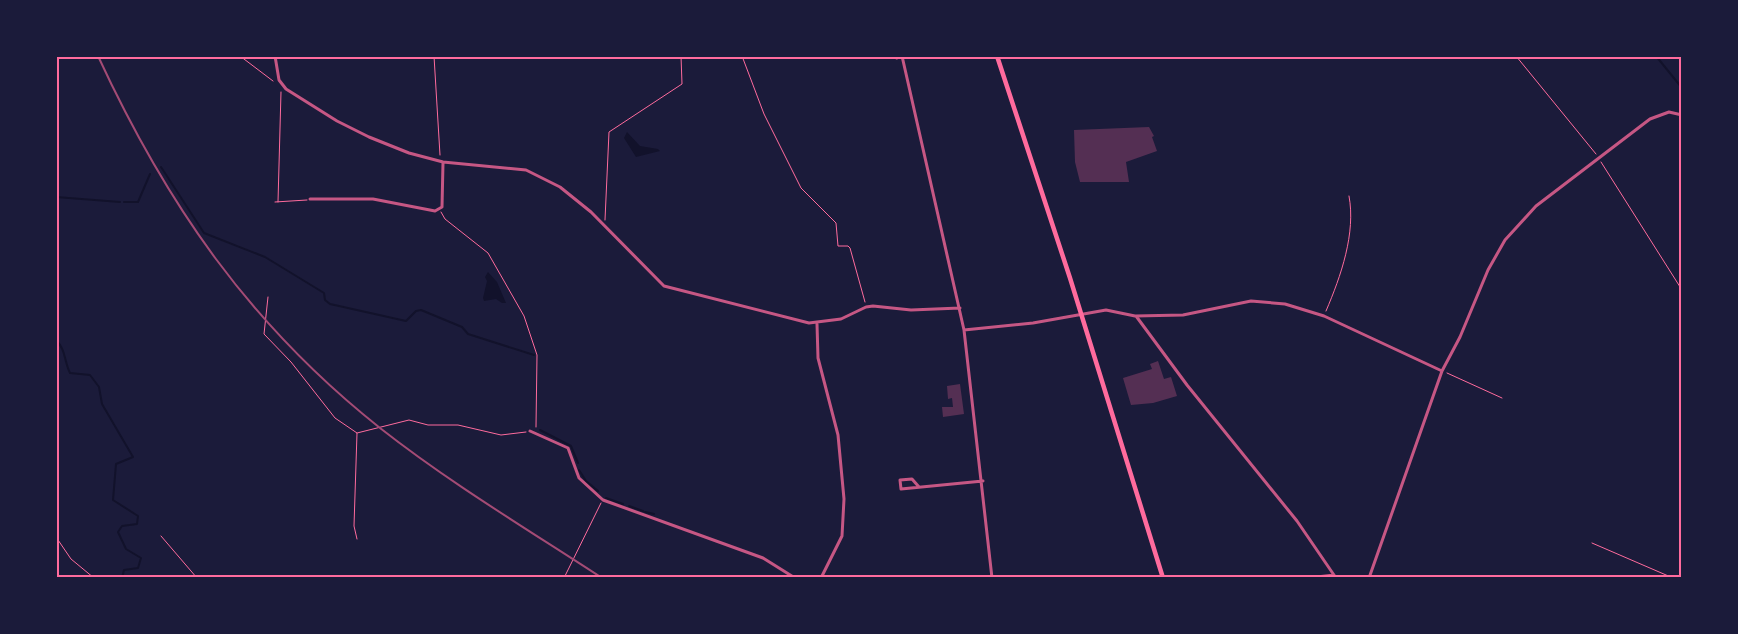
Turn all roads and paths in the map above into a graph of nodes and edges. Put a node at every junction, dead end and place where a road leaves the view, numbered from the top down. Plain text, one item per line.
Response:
1 (240, 56) edge
2 (275, 56) edge
3 (434, 56) edge
4 (681, 56) edge
5 (742, 56) edge
6 (886, 56) edge
7 (997, 56) edge
8 (1516, 56) edge
9 (902, 58) edge
10 (282, 85) junction
11 (1682, 115) edge
12 (1598, 157) junction
13 (442, 162) junction
14 (1349, 196) dead end
15 (310, 199) joint
16 (275, 202) dead end
17 (278, 202) junction
18 (440, 210) junction
19 (603, 223) junction
20 (1682, 290) edge
21 (268, 298) dead end
22 (866, 307) junction
23 (960, 308) junction
24 (1081, 313) junction
25 (1135, 316) junction
26 (1324, 316) junction
27 (817, 324) junction
28 (964, 330) junction
29 (1442, 371) junction
30 (1502, 398) dead end
31 (530, 431) joint
32 (357, 433) junction
33 (536, 433) junction
34 (983, 481) junction
35 (919, 487) junction
36 (603, 500) junction
37 (161, 536) dead end
38 (56, 537) edge
39 (357, 539) dead end
40 (1592, 543) dead end
41 (1335, 576) edge
42 (94, 578) edge
43 (197, 578) edge
44 (564, 578) edge
45 (795, 578) edge
46 (821, 578) edge
47 (992, 578) edge
48 (1163, 578) edge
49 (1308, 578) edge
50 (1369, 578) edge
51 (1673, 578) edge

1 - 10 path
2 - 10 street
3 - 13 path
4 - 19 path
5 - 22 path
6 - 9 path
7 - 24 main road
8 - 12 path
9 - 23 street
10 - 13 street
10 - 17 path
11 - 12 street
12 - 20 path
12 - 29 street
13 - 18 street
13 - 19 street
14 - 26 path
15 - 17 path
15 - 18 street
16 - 17 path
18 - 33 path
19 - 27 street
21 - 32 path
22 - 23 street
22 - 27 street
23 - 28 street
24 - 25 street
24 - 28 street
24 - 48 main road
25 - 26 street
25 - 41 street
26 - 29 street
27 - 46 street
28 - 34 street
29 - 30 path
29 - 50 street
31 - 32 path
31 - 33 street
32 - 39 path
33 - 36 street
34 - 35 street
34 - 47 street
35 - 35 street
36 - 44 path
36 - 45 street
37 - 43 path
38 - 42 path
40 - 51 path
41 - 49 street

